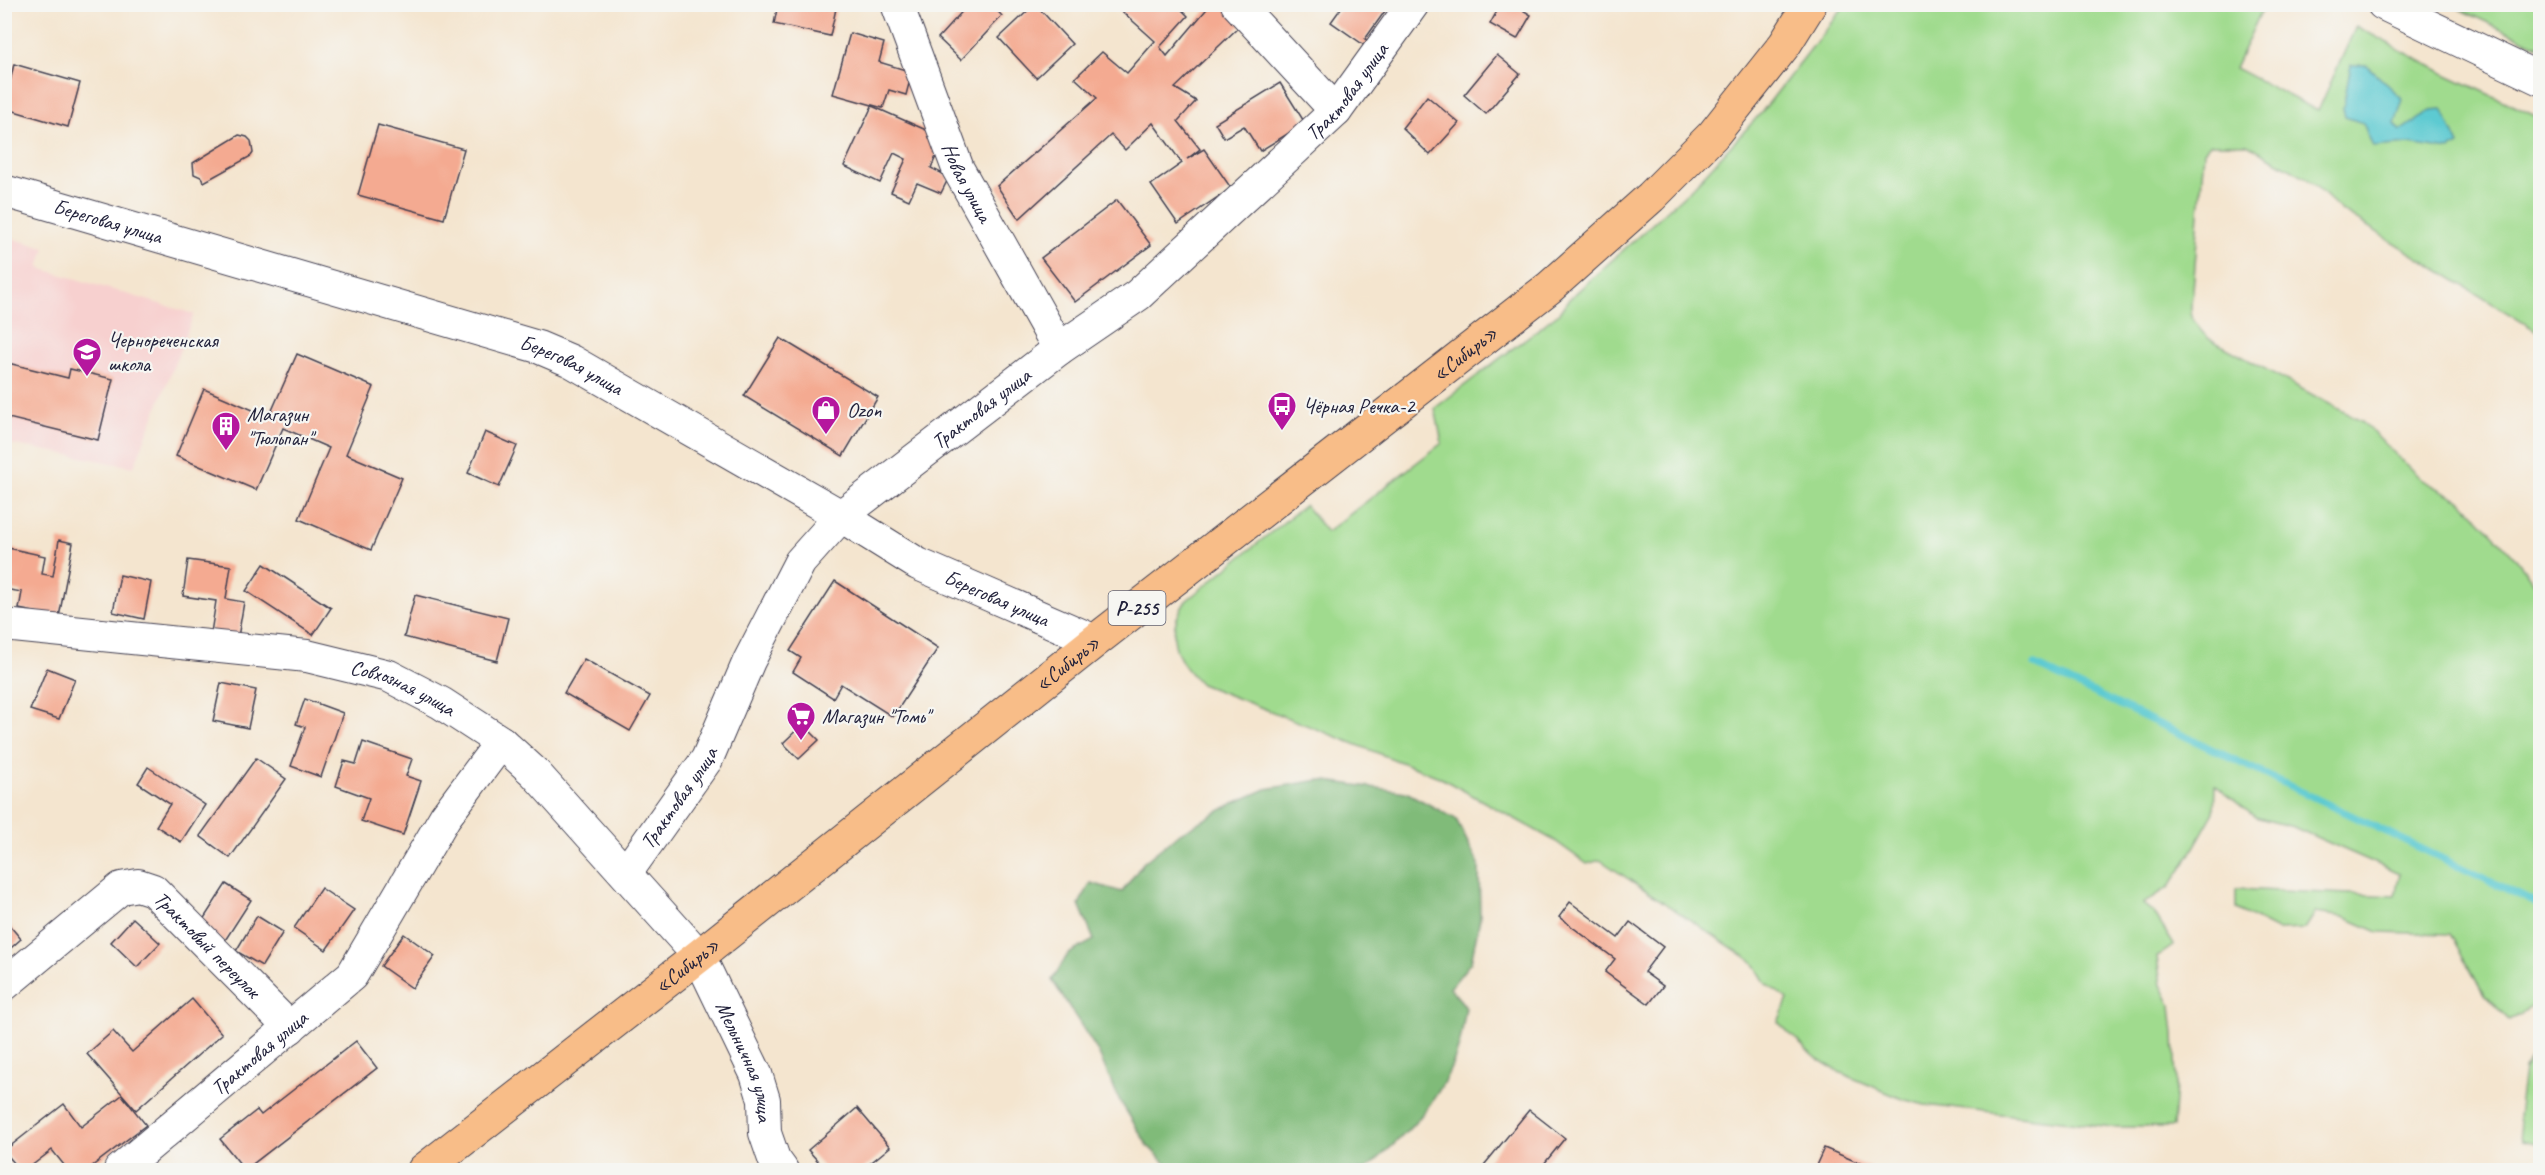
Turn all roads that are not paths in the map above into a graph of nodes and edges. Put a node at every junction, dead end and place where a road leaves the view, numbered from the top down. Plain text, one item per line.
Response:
1 (897, 4) edge
2 (1237, 4) edge
3 (1413, 4) edge
4 (1810, 4) edge
5 (2383, 4) edge
6 (2541, 79) edge
7 (1336, 111) junction
8 (4, 191) edge
9 (1059, 349) junction
10 (841, 516) junction
11 (4, 625) edge
12 (1095, 641) junction
13 (501, 742) junction
14 (626, 873) junction
15 (699, 956) junction
16 (4, 985) edge
17 (290, 1028) junction
18 (120, 1170) edge
19 (424, 1170) edge
20 (782, 1170) edge

1 - 9 street, Новая улица
2 - 7 street
3 - 7 street, Трактовая улица
4 - 12 highway, «Сибирь» / Р-255
5 - 6 street
7 - 9 street, Трактовая улица
8 - 10 street, Береговая улица
9 - 10 street, Трактовая улица
10 - 12 street, Береговая улица
10 - 14 street, Трактовая улица
11 - 13 street, Совхозная улица
12 - 15 highway, «Сибирь» / Р-255
13 - 14 street, Совхозная улица
13 - 17 street, Трактовая улица
14 - 15 street, Совхозная улица
15 - 19 highway, «Сибирь» / Р-255
15 - 20 street, Мельничная улица
16 - 17 street, Трактовый переулок
17 - 18 street, Трактовая улица

